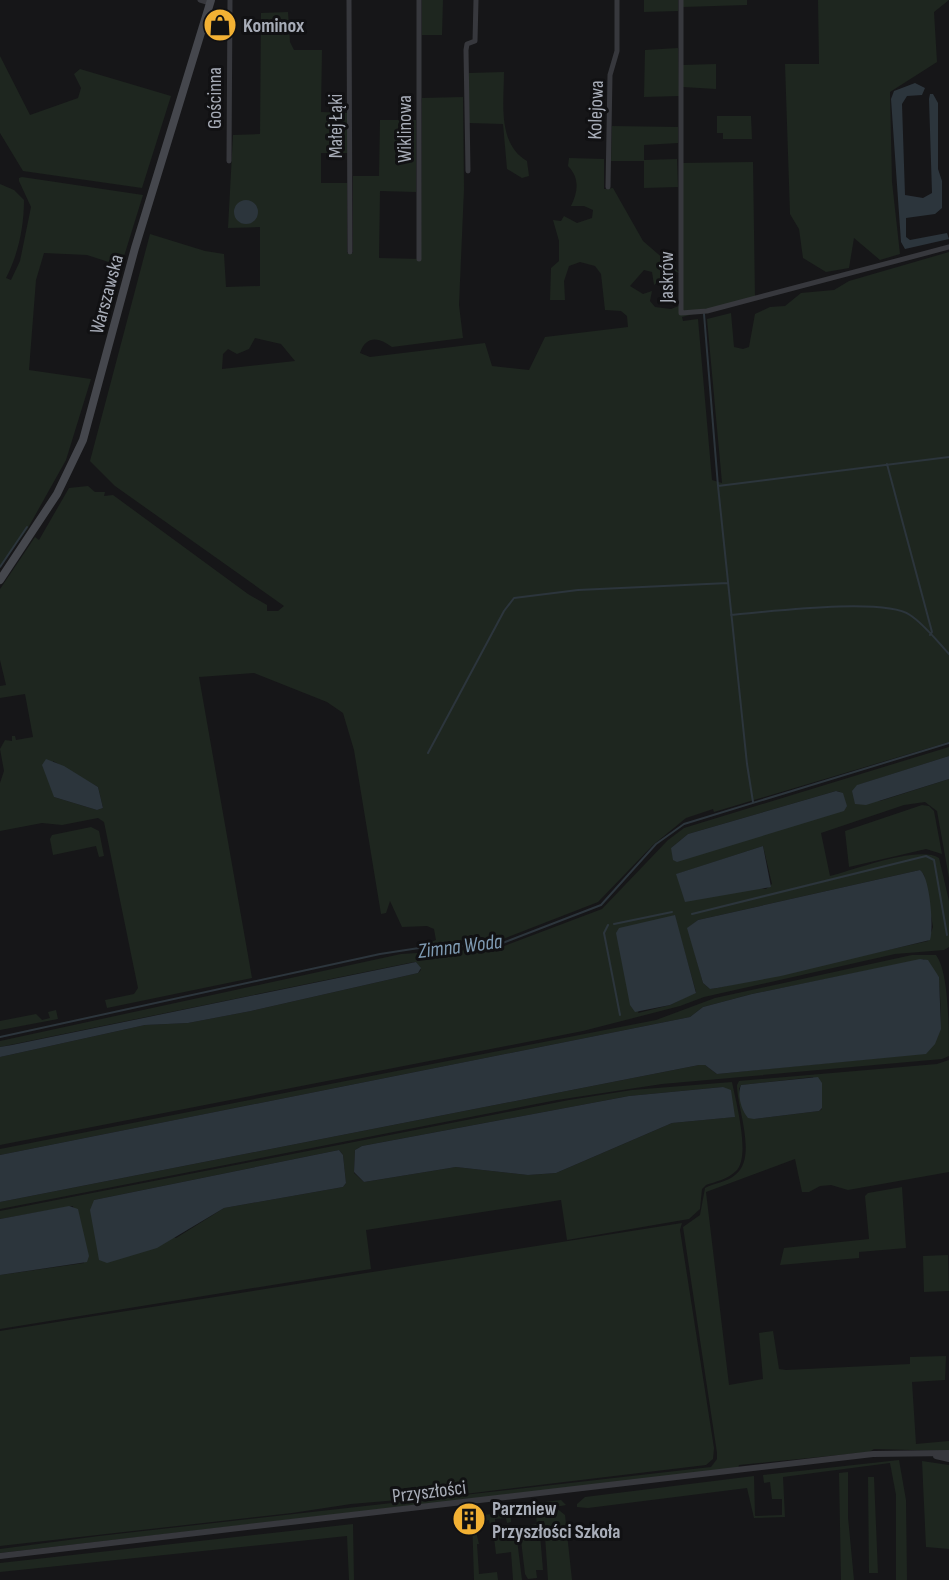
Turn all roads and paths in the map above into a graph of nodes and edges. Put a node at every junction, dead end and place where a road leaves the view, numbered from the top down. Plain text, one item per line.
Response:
1 (200, 0) edge
2 (230, 0) edge
3 (349, 0) edge
4 (420, 0) edge
5 (476, 0) edge
6 (616, 0) edge
7 (681, 0) edge
8 (210, 1) edge
9 (229, 161) dead end
10 (468, 171) dead end
11 (608, 187) dead end
12 (949, 247) edge
13 (350, 252) dead end
14 (419, 259) dead end
15 (0, 580) edge
16 (949, 1453) edge
17 (933, 1455) junction
18 (949, 1459) edge
19 (0, 1556) edge

1 - 8 street
2 - 9 street, Gościnna
3 - 13 street, Małej Łąki
4 - 14 street, Wiklinowa
5 - 10 street
6 - 11 street, Kolejowa
7 - 12 street, Jaskrów
8 - 15 main road, Warszawska
16 - 17 street, Przyszłości
17 - 18 street, Przyszłości
17 - 19 street, Przyszłości

